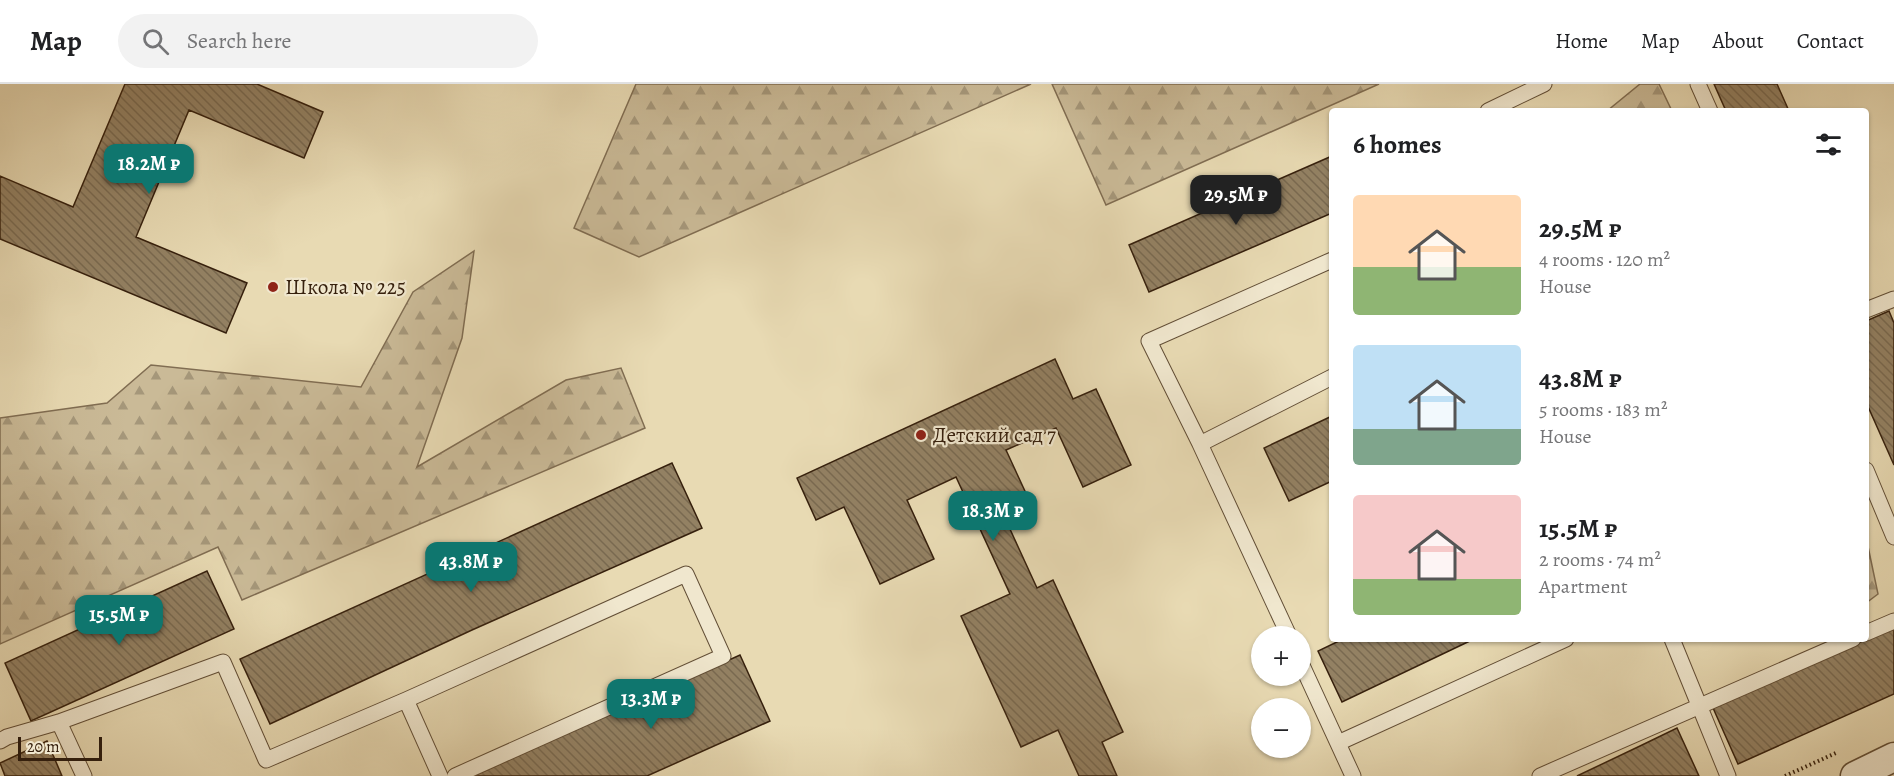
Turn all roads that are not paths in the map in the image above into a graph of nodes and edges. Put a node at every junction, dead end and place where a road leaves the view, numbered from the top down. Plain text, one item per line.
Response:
1 (1544, 84) edge
2 (1698, 84) edge
3 (1494, 108) edge
4 (1709, 108) edge
5 (1329, 261) edge
6 (1894, 299) edge
7 (1869, 309) edge
8 (1329, 379) edge
9 (1200, 444) junction
10 (1869, 477) edge
11 (1894, 537) edge
12 (1894, 621) edge
13 (1284, 626) edge
14 (1869, 632) edge
15 (1559, 642) edge
16 (1673, 642) edge
17 (1846, 642) edge
18 (1311, 684) edge
19 (406, 700) junction
20 (1700, 707) junction
21 (59, 722) junction
22 (0, 741) edge
23 (1338, 742) junction
24 (1894, 758) edge
25 (84, 776) edge
26 (440, 776) edge
27 (455, 776) edge
28 (1353, 776) edge
29 (1540, 776) edge
30 (1728, 776) edge
31 (1855, 776) edge

1 - 3 lane
2 - 4 lane
5 - 9 lane
6 - 7 lane
8 - 9 lane
9 - 13 lane
10 - 11 lane
12 - 14 lane
15 - 23 lane
16 - 20 lane
17 - 20 lane
18 - 23 lane
19 - 21 lane
19 - 26 lane
19 - 27 lane
20 - 29 lane
20 - 30 lane
21 - 22 lane
21 - 25 lane
23 - 28 lane
24 - 31 street

